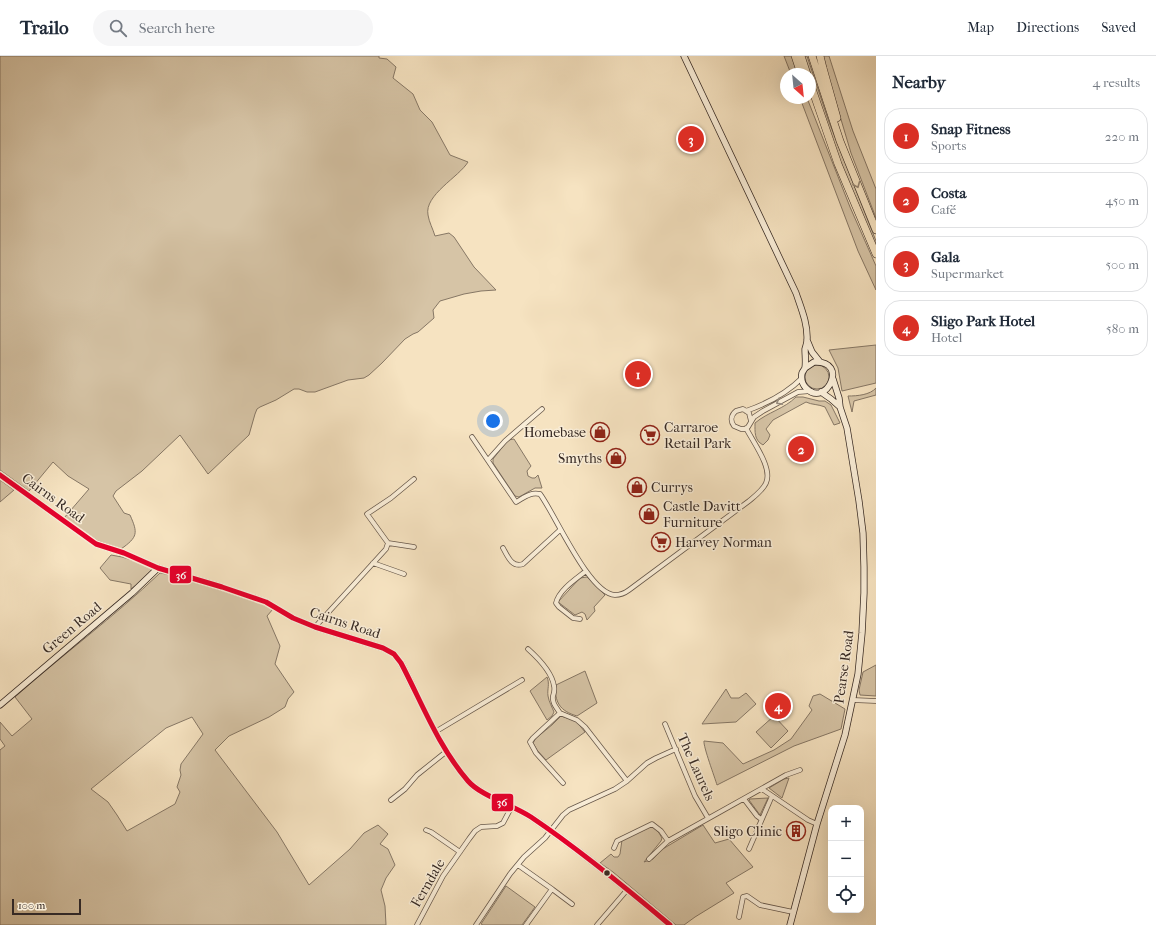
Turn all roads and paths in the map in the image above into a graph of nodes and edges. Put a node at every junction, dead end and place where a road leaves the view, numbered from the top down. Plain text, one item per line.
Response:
1 (684, 56) edge
2 (795, 56) edge
3 (801, 56) edge
4 (812, 56) edge
5 (820, 56) edge
6 (799, 68) edge
7 (805, 68) edge
8 (816, 100) edge
9 (812, 104) edge
10 (838, 164) junction
11 (852, 171) junction
12 (876, 230) edge
13 (876, 254) edge
14 (807, 340) junction
15 (820, 362) junction
16 (805, 368) junction
17 (802, 378) junction
18 (833, 379) junction
19 (811, 391) junction
20 (821, 392) junction
21 (840, 407) junction
22 (542, 409) dead end
23 (746, 411) junction
24 (751, 421) junction
25 (746, 428) junction
26 (472, 437) dead end
27 (488, 460) junction
28 (0, 475) edge
29 (414, 479) dead end
30 (560, 530) junction
31 (388, 543) junction
32 (414, 547) dead end
33 (503, 548) dead end
34 (372, 563) junction
35 (158, 568) junction
36 (586, 571) junction
37 (404, 574) dead end
38 (580, 618) dead end
39 (316, 627) junction
40 (528, 648) dead end
41 (522, 680) dead end
42 (853, 700) junction
43 (876, 701) edge
44 (0, 705) edge
45 (560, 712) junction
46 (665, 724) dead end
47 (434, 732) junction
48 (676, 749) junction
49 (447, 751) junction
50 (800, 770) dead end
51 (627, 781) junction
52 (563, 783) dead end
53 (762, 789) junction
54 (772, 796) junction
55 (744, 799) junction
56 (391, 800) dead end
57 (512, 806) junction
58 (708, 818) junction
59 (761, 819) junction
60 (817, 824) junction
61 (426, 830) dead end
62 (550, 831) junction
63 (668, 841) junction
64 (614, 848) dead end
65 (749, 849) dead end
66 (460, 852) junction
67 (649, 859) dead end
68 (518, 864) junction
69 (552, 889) junction
70 (627, 890) junction
71 (572, 904) dead end
72 (793, 912) junction
73 (739, 917) dead end
74 (600, 921) junction
75 (417, 925) edge
76 (476, 925) edge
77 (526, 925) edge
78 (597, 925) edge
79 (605, 925) edge
80 (670, 925) edge
81 (790, 925) edge

1 - 14 main road
2 - 6 highway
3 - 7 highway
4 - 11 highway
5 - 11 highway
8 - 10 highway
9 - 10 highway
10 - 13 highway
11 -> 12 highway
14 - 15 main road
14 - 16 main road
15 - 16 main road
15 - 18 main road
16 - 17 main road
17 - 19 main road
17 - 23 street
18 - 20 main road
18 - 21 main road, Pearse Road
19 - 20 main road
19 -> 24 street
20 - 21 main road
21 - 42 main road, Pearse Road
22 - 27 street
23 - 24 street
23 - 25 street
24 - 25 street
25 - 36 street
26 - 27 street
27 - 30 street
28 - 35 main road, Cairns Road
29 - 31 street
30 - 33 street
30 - 36 street
31 - 32 street
31 - 34 street
34 - 37 street
34 - 39 street
35 - 39 main road, Cairns Road
35 - 44 main road, Green Road
36 - 38 street
39 - 47 main road, Cairns Road
40 - 45 street
41 - 47 street
42 - 43 street
42 - 60 main road, Pearse Road
45 - 51 street
45 - 52 street
46 - 48 street, The Laurels
47 - 49 main road, Cairns Road
48 - 51 street
48 - 58 street, The Laurels
49 - 56 street
49 - 57 main road, Cairns Road
50 - 53 street
51 - 62 street
53 - 54 street
53 - 55 street
54 - 59 street
54 - 60 street
55 - 58 street
55 - 59 street
57 - 62 main road, Cairns Road
57 - 66 street, Ferndale
58 - 63 street
59 - 65 street
60 - 72 main road, Pearse Road
61 - 66 street, Ferndale
62 - 68 street
62 - 70 main road, Cairns Road
63 - 64 street
63 - 67 street
66 - 75 street, Ferndale
68 - 69 street
68 - 76 street
69 - 71 street
69 - 77 street
70 - 74 street
70 - 80 main road, Cairns Road
72 - 73 street
72 - 81 main road, Pearse Road
74 - 78 street
74 - 79 street

